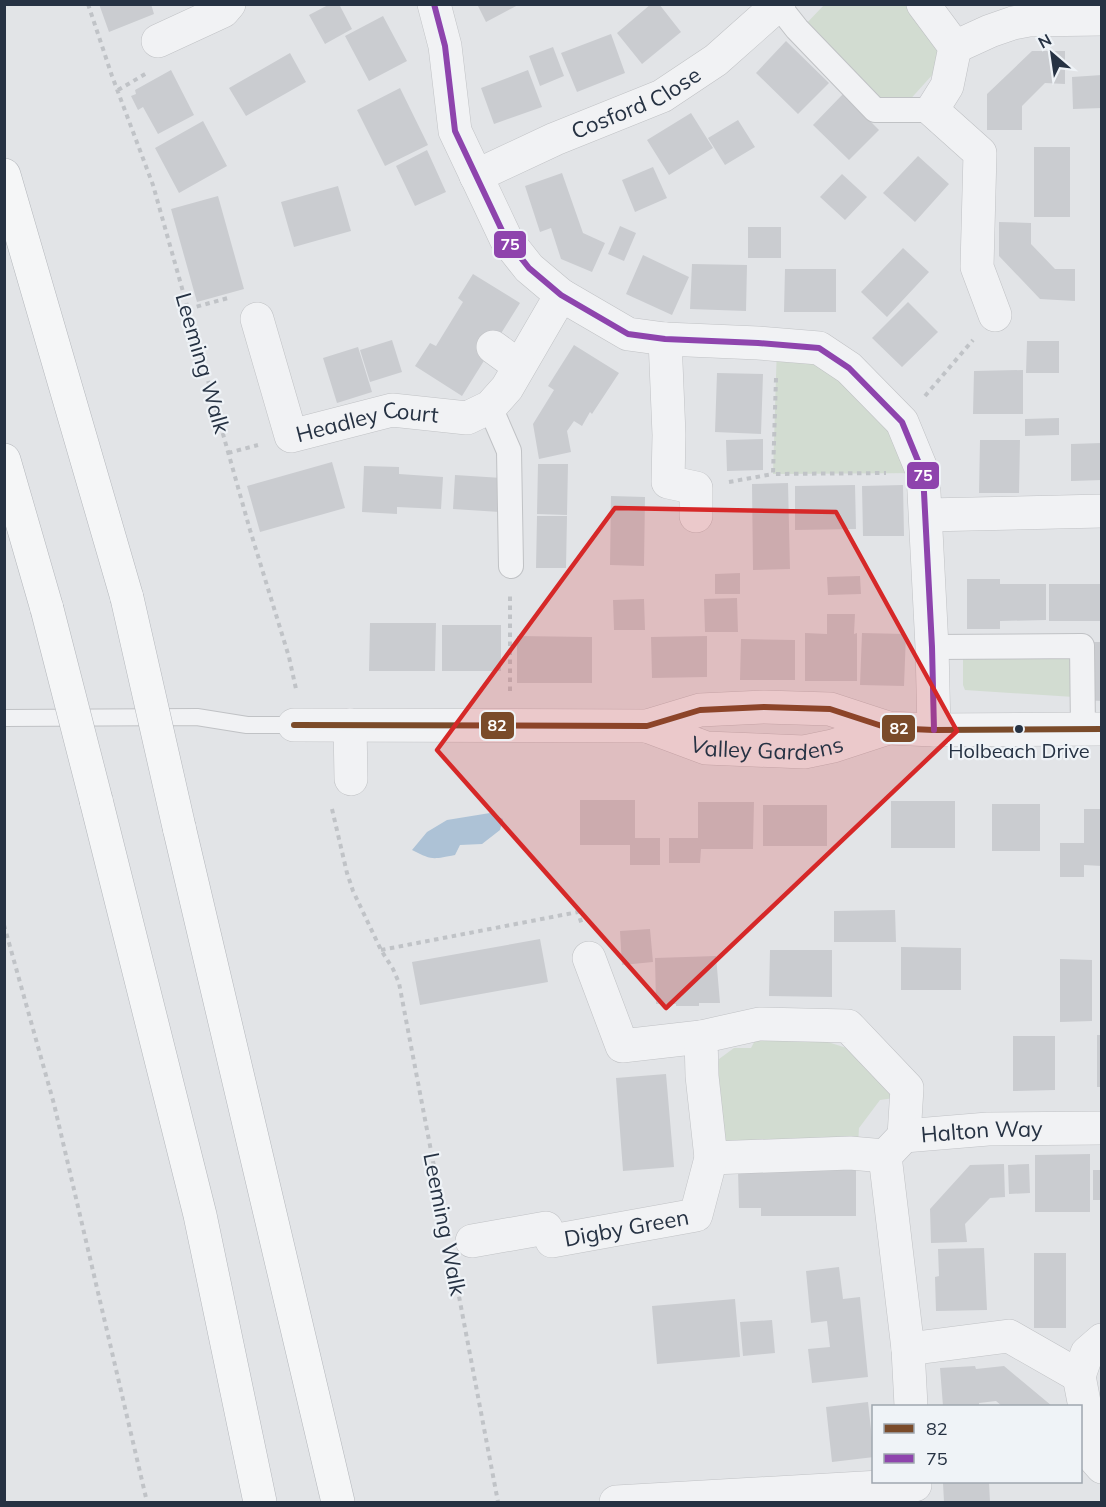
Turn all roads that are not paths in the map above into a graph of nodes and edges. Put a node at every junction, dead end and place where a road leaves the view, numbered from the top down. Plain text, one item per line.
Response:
1 (229, 4) edge
2 (434, 4) edge
3 (923, 4) edge
4 (778, 5) edge
5 (1101, 19) edge
6 (158, 41) dead end
7 (955, 47) junction
8 (932, 110) junction
9 (4, 175) edge
10 (476, 176) junction
11 (561, 295) junction
12 (995, 315) road end
13 (256, 319) dead end
14 (665, 339) junction
15 (493, 347) dead end
16 (519, 366) junction
17 (490, 407) junction
18 (4, 460) edge
19 (696, 502) road end
20 (1101, 511) edge
21 (926, 515) junction
22 (511, 566) road end
23 (932, 647) junction
24 (4, 718) edge
25 (298, 725) joint
26 (350, 725) junction
27 (647, 726) junction
28 (888, 728) junction
29 (1092, 729) edge
30 (934, 730) junction
31 (351, 778) dead end
32 (590, 958) road end
33 (701, 1037) junction
34 (1101, 1128) edge
35 (894, 1146) junction
36 (711, 1158) junction
37 (463, 1254) road end
38 (1101, 1340) edge
39 (908, 1349) junction
40 (1079, 1376) junction
41 (911, 1405) edge
42 (1101, 1467) edge
43 (915, 1490) edge
44 (658, 1501) edge
45 (260, 1503) edge
46 (338, 1503) edge
47 (616, 1503) edge

1 - 6 street
2 - 10 street
3 - 7 street
4 - 8 street, Cosford Close
4 - 10 street, Cosford Close
5 - 7 street
7 - 8 street
8 - 12 street
9 - 46 highway, bridge
10 - 11 street
11 - 14 street
11 - 16 street, Headley Court
13 - 17 street, Headley Court
14 - 19 street
14 - 21 street
15 - 16 street
16 - 17 street, Headley Court
17 - 22 street
18 - 45 highway, bridge
20 - 21 street
21 - 23 street
23 - 29 street, Valley Gardens
23 - 30 street
24 - 25 lane
25 - 26 street, Valley Gardens
26 - 27 street, Valley Gardens
26 - 31 street
27 - 28 street, Valley Gardens
27 - 28 street, Valley Gardens
28 - 30 street, Valley Gardens
29 - 30 street, Valley Gardens
32 - 33 street
33 - 35 street
33 - 36 street, Digby Green
34 - 35 street, Halton Way
35 - 36 street
35 - 39 street
36 - 37 street, Digby Green
38 - 40 street
39 - 40 street
39 - 41 street
40 - 42 street
43 - 44 street
44 - 47 street

